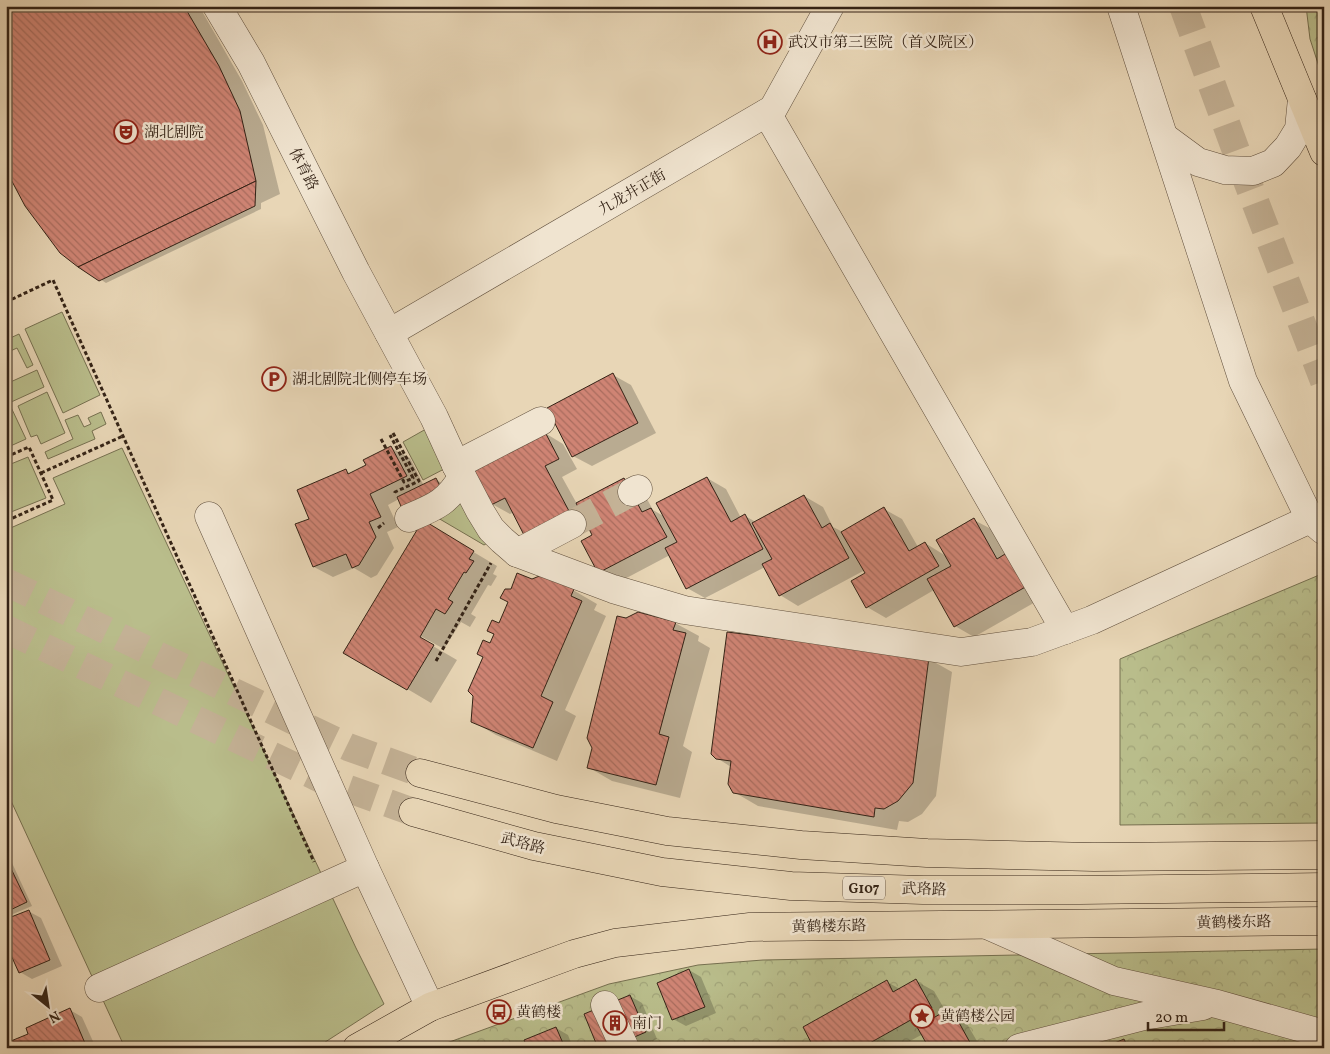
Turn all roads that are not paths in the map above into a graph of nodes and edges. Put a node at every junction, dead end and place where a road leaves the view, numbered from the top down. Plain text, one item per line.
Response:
1 (216, 6) edge
2 (830, 6) edge
3 (1121, 6) edge
4 (1264, 6) edge
5 (1302, 99) junction
6 (766, 113) junction
7 (1164, 137) junction
8 (1324, 152) edge
9 (389, 333) junction
10 (541, 421) dead end
11 (459, 471) junction
12 (397, 512) road end
13 (209, 516) dead end
14 (572, 524) tunnel mouth
15 (1317, 525) edge
16 (506, 555) junction
17 (1065, 630) junction
18 (420, 773) tunnel mouth
19 (413, 812) tunnel mouth
20 (1324, 855) edge
21 (365, 868) junction
22 (1324, 887) edge
23 (1324, 921) edge
24 (987, 925) junction
25 (99, 988) dead end
26 (1217, 1004) junction
27 (605, 1005) dead end
28 (430, 1007) junction
29 (1324, 1034) edge
30 (357, 1048) edge
31 (625, 1048) edge
32 (1019, 1048) edge

1 - 9 street, 体育路
2 - 6 street, 九龙井正街
3 - 7 street
4 - 5 main road
5 - 7 street
5 - 8 main road
6 - 9 street, 九龙井正街
6 - 17 street
7 - 15 street
9 - 11 street, 体育路
10 - 11 street
11 - 12 street
11 - 16 street, 体育路
13 - 21 street
14 - 16 street
15 - 17 street
16 - 17 street
18 - 20 main road
19 - 22 main road, 武珞路 / G107
21 - 25 street
21 - 28 street
23 - 24 main road, 黄鹤楼东路
24 - 26 street
24 - 28 main road, 黄鹤楼东路
26 - 29 street
26 - 32 street
27 - 31 street
28 - 30 main road, 黄鹤楼东路

